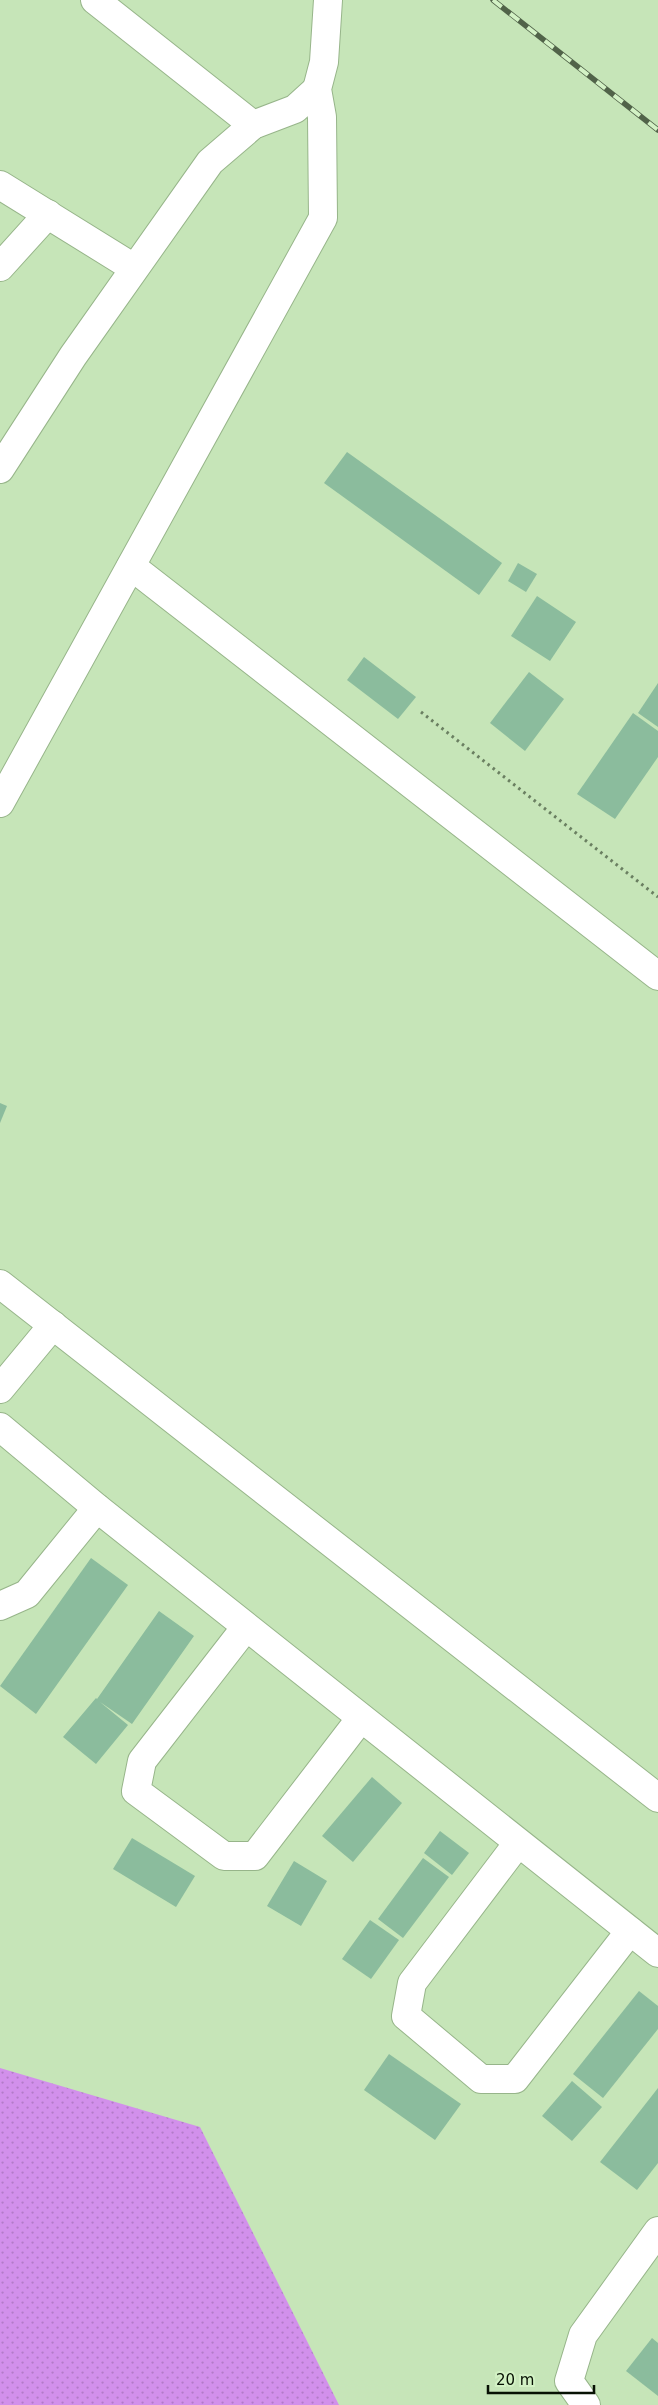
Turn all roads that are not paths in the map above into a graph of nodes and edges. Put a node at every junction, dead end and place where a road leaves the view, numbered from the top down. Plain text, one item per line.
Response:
1 (95, 0) edge
2 (328, 0) edge
3 (317, 89) junction
4 (252, 125) junction
5 (0, 185) edge
6 (48, 214) junction
7 (0, 267) edge
8 (134, 268) junction
9 (0, 469) edge
10 (131, 566) junction
11 (0, 803) edge
12 (658, 976) edge
13 (0, 1284) edge
14 (52, 1325) junction
15 (0, 1389) edge
16 (4, 1439) edge
17 (97, 1508) junction
18 (0, 1606) edge
19 (246, 1627) junction
20 (361, 1718) junction
21 (658, 1798) edge
22 (518, 1843) junction
23 (630, 1931) junction
24 (658, 1953) edge
25 (658, 2231) edge
26 (586, 2405) edge

1 - 4 street
2 - 3 street
3 - 4 street
3 - 10 street
4 - 8 street
5 - 6 street
6 - 7 street
6 - 8 street
8 - 9 street
10 - 11 street
10 - 12 street
13 - 14 street
14 - 15 street
14 - 21 street
16 - 17 street
17 - 18 street
17 - 19 street
19 - 20 street
19 - 20 street
20 - 22 street
22 - 23 street
22 - 23 street
23 - 24 street
25 - 26 street

